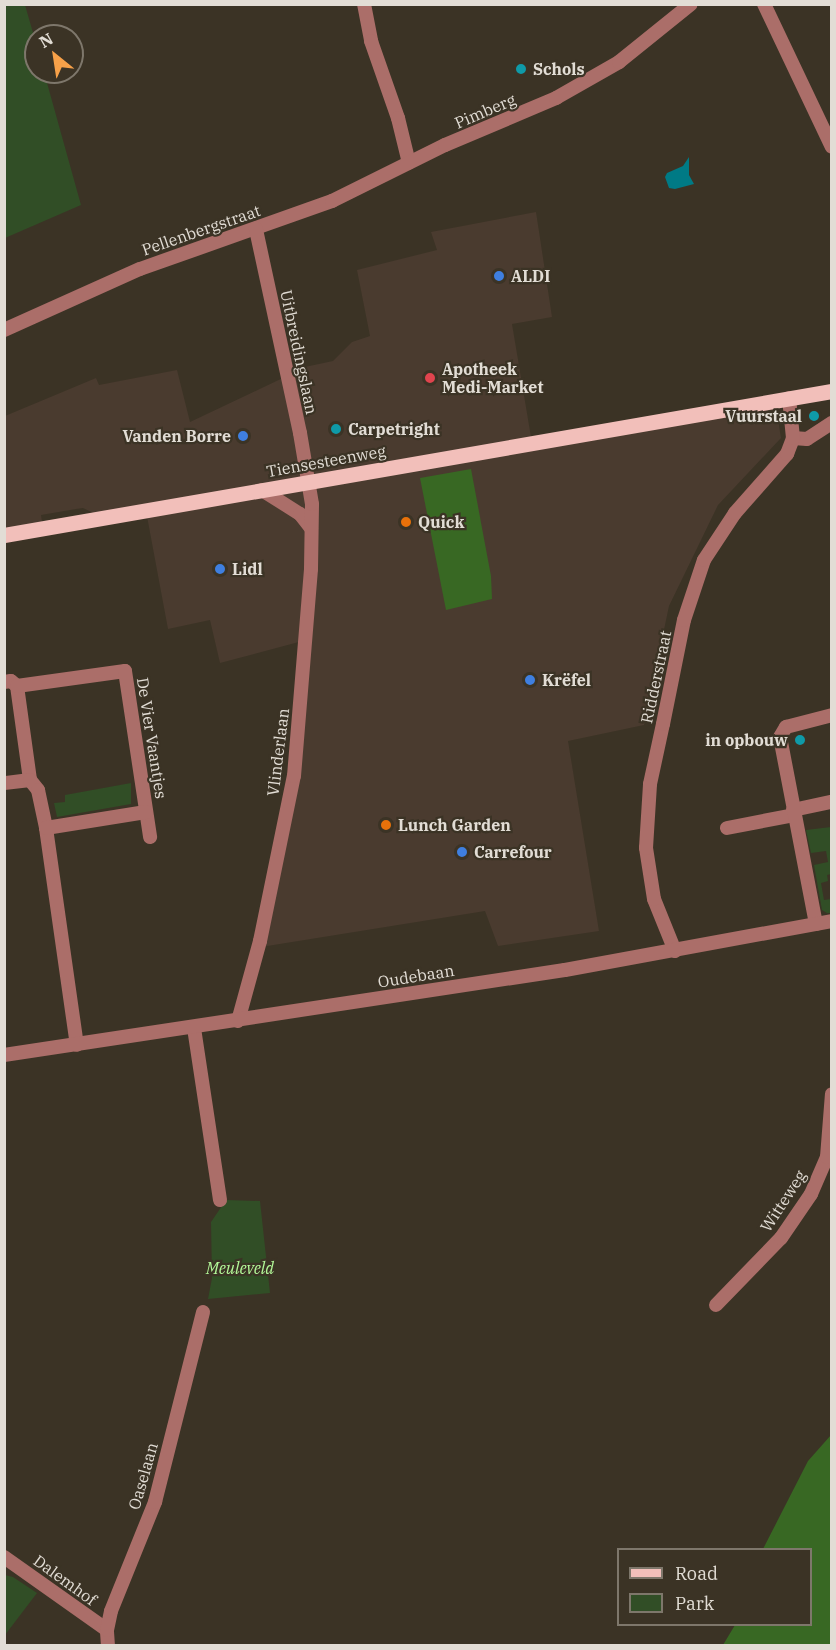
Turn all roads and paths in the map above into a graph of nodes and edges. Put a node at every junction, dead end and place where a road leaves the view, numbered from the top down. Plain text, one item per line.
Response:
1 (364, 4) edge
2 (691, 4) edge
3 (764, 4) edge
4 (831, 147) edge
5 (409, 163) junction
6 (256, 229) junction
7 (4, 330) edge
8 (831, 391) edge
9 (789, 398) junction
10 (831, 423) edge
11 (793, 438) junction
12 (309, 482) junction
13 (262, 490) junction
14 (311, 528) junction
15 (4, 535) edge
16 (11, 684) edge
17 (831, 715) edge
18 (30, 780) junction
19 (4, 783) edge
20 (831, 802) edge
21 (146, 812) junction
22 (794, 812) junction
23 (46, 828) junction
24 (726, 828) dead end
25 (150, 837) dead end
26 (831, 921) edge
27 (816, 924) junction
28 (675, 951) junction
29 (238, 1021) junction
30 (194, 1028) junction
31 (77, 1045) junction
32 (4, 1055) edge
33 (831, 1094) edge
34 (220, 1200) dead end
35 (716, 1305) dead end
36 (203, 1312) dead end
37 (4, 1557) edge
38 (107, 1630) junction
39 (108, 1646) edge

1 - 5 street
2 - 5 street, Pimberg
3 - 4 street
5 - 6 street, Pellenbergstraat
6 - 7 street, Pellenbergstraat
6 - 12 street, Uitbreidingslaan
8 - 9 main road, Tiensesteenweg
9 - 11 street
9 - 12 main road, Tiensesteenweg
10 - 11 street
11 - 28 street, Ridderstraat
12 - 13 main road, Tiensesteenweg
12 - 14 street, Vlinderlaan
13 - 14 street
13 - 15 main road, Tiensesteenweg
14 - 29 street, Vlinderlaan
16 - 18 street, De Vier Vaantjes
16 - 21 street, De Vier Vaantjes
17 - 22 street
18 - 19 street
18 - 23 street, De Vier Vaantjes
20 - 22 street
21 - 23 street, De Vier Vaantjes
21 - 25 street, De Vier Vaantjes
22 - 24 street
22 - 27 street
23 - 31 street, De Vier Vaantjes
26 - 27 street, Oudebaan
27 - 28 street, Oudebaan
28 - 29 street, Oudebaan
29 - 30 street, Oudebaan
30 - 31 street, Oudebaan
30 - 34 street
31 - 32 street, Oudebaan
33 - 35 street, Witteweg
36 - 38 street, Oaselaan
37 - 38 street, Dalemhof
38 - 39 street, Oaselaan

